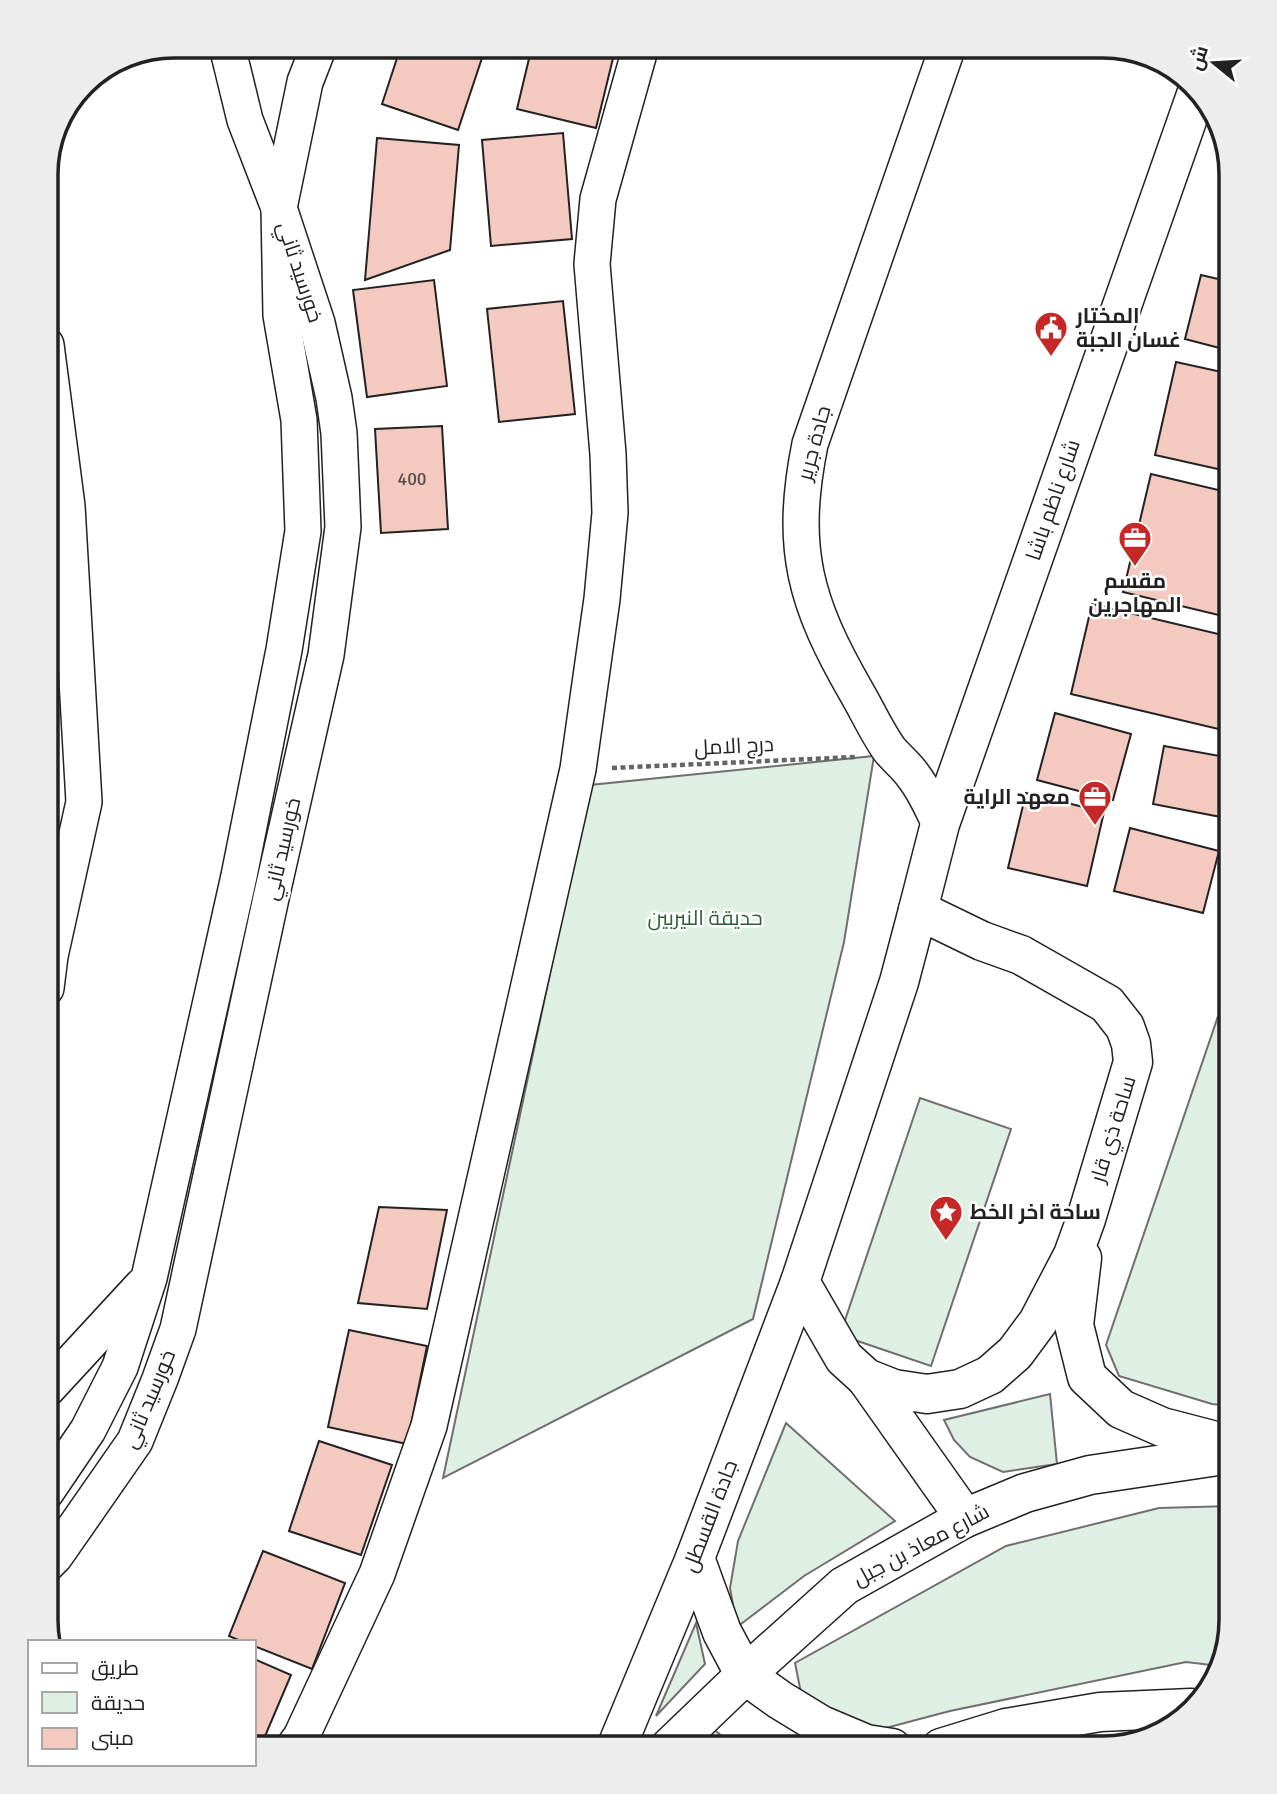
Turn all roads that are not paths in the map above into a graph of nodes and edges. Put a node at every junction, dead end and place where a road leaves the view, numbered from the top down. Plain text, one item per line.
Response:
1 (230, 58) edge
2 (314, 58) edge
3 (639, 58) edge
4 (944, 58) edge
5 (1194, 102) edge
6 (279, 208) junction
7 (58, 437) edge
8 (940, 824) junction
9 (918, 910) junction
10 (58, 920) edge
11 (1086, 1219) junction
12 (149, 1278) junction
13 (800, 1282) junction
14 (58, 1377) edge
15 (866, 1378) junction
16 (1219, 1442) edge
17 (1219, 1456) edge
18 (58, 1474) edge
19 (965, 1518) junction
20 (58, 1552) edge
21 (695, 1558) junction
22 (745, 1675) junction
23 (1178, 1709) edge
24 (302, 1736) edge
25 (621, 1736) edge
26 (681, 1736) edge
27 (847, 1736) edge
28 (980, 1736) edge

1 - 6 street
2 - 6 street
3 - 24 street
4 - 8 street, جادة جرير
5 - 8 main road, شارع ناظم باشا
6 - 12 street, خورسيد ثاني
6 - 20 street, خورسيد ثاني
7 - 10 street
8 - 9 main road, شارع ناظم باشا
9 - 11 main road, ساحة ذي قار
9 - 13 main road
11 - 15 main road, ساحة ذي قار
11 - 16 main road
12 - 14 street
12 - 18 street, خورسيد ثاني
13 - 15 main road, ساحة ذي قار
13 - 21 main road, جادة القسطل
15 - 19 main road
17 - 19 main road, شارع معاذ بن جبل
19 - 22 main road, شارع معاذ بن جبل
21 - 22 main road
21 - 25 main road, جادة القسطل
22 - 26 main road, شارع معاذ بن جبل
22 - 27 main road
23 - 28 main road

